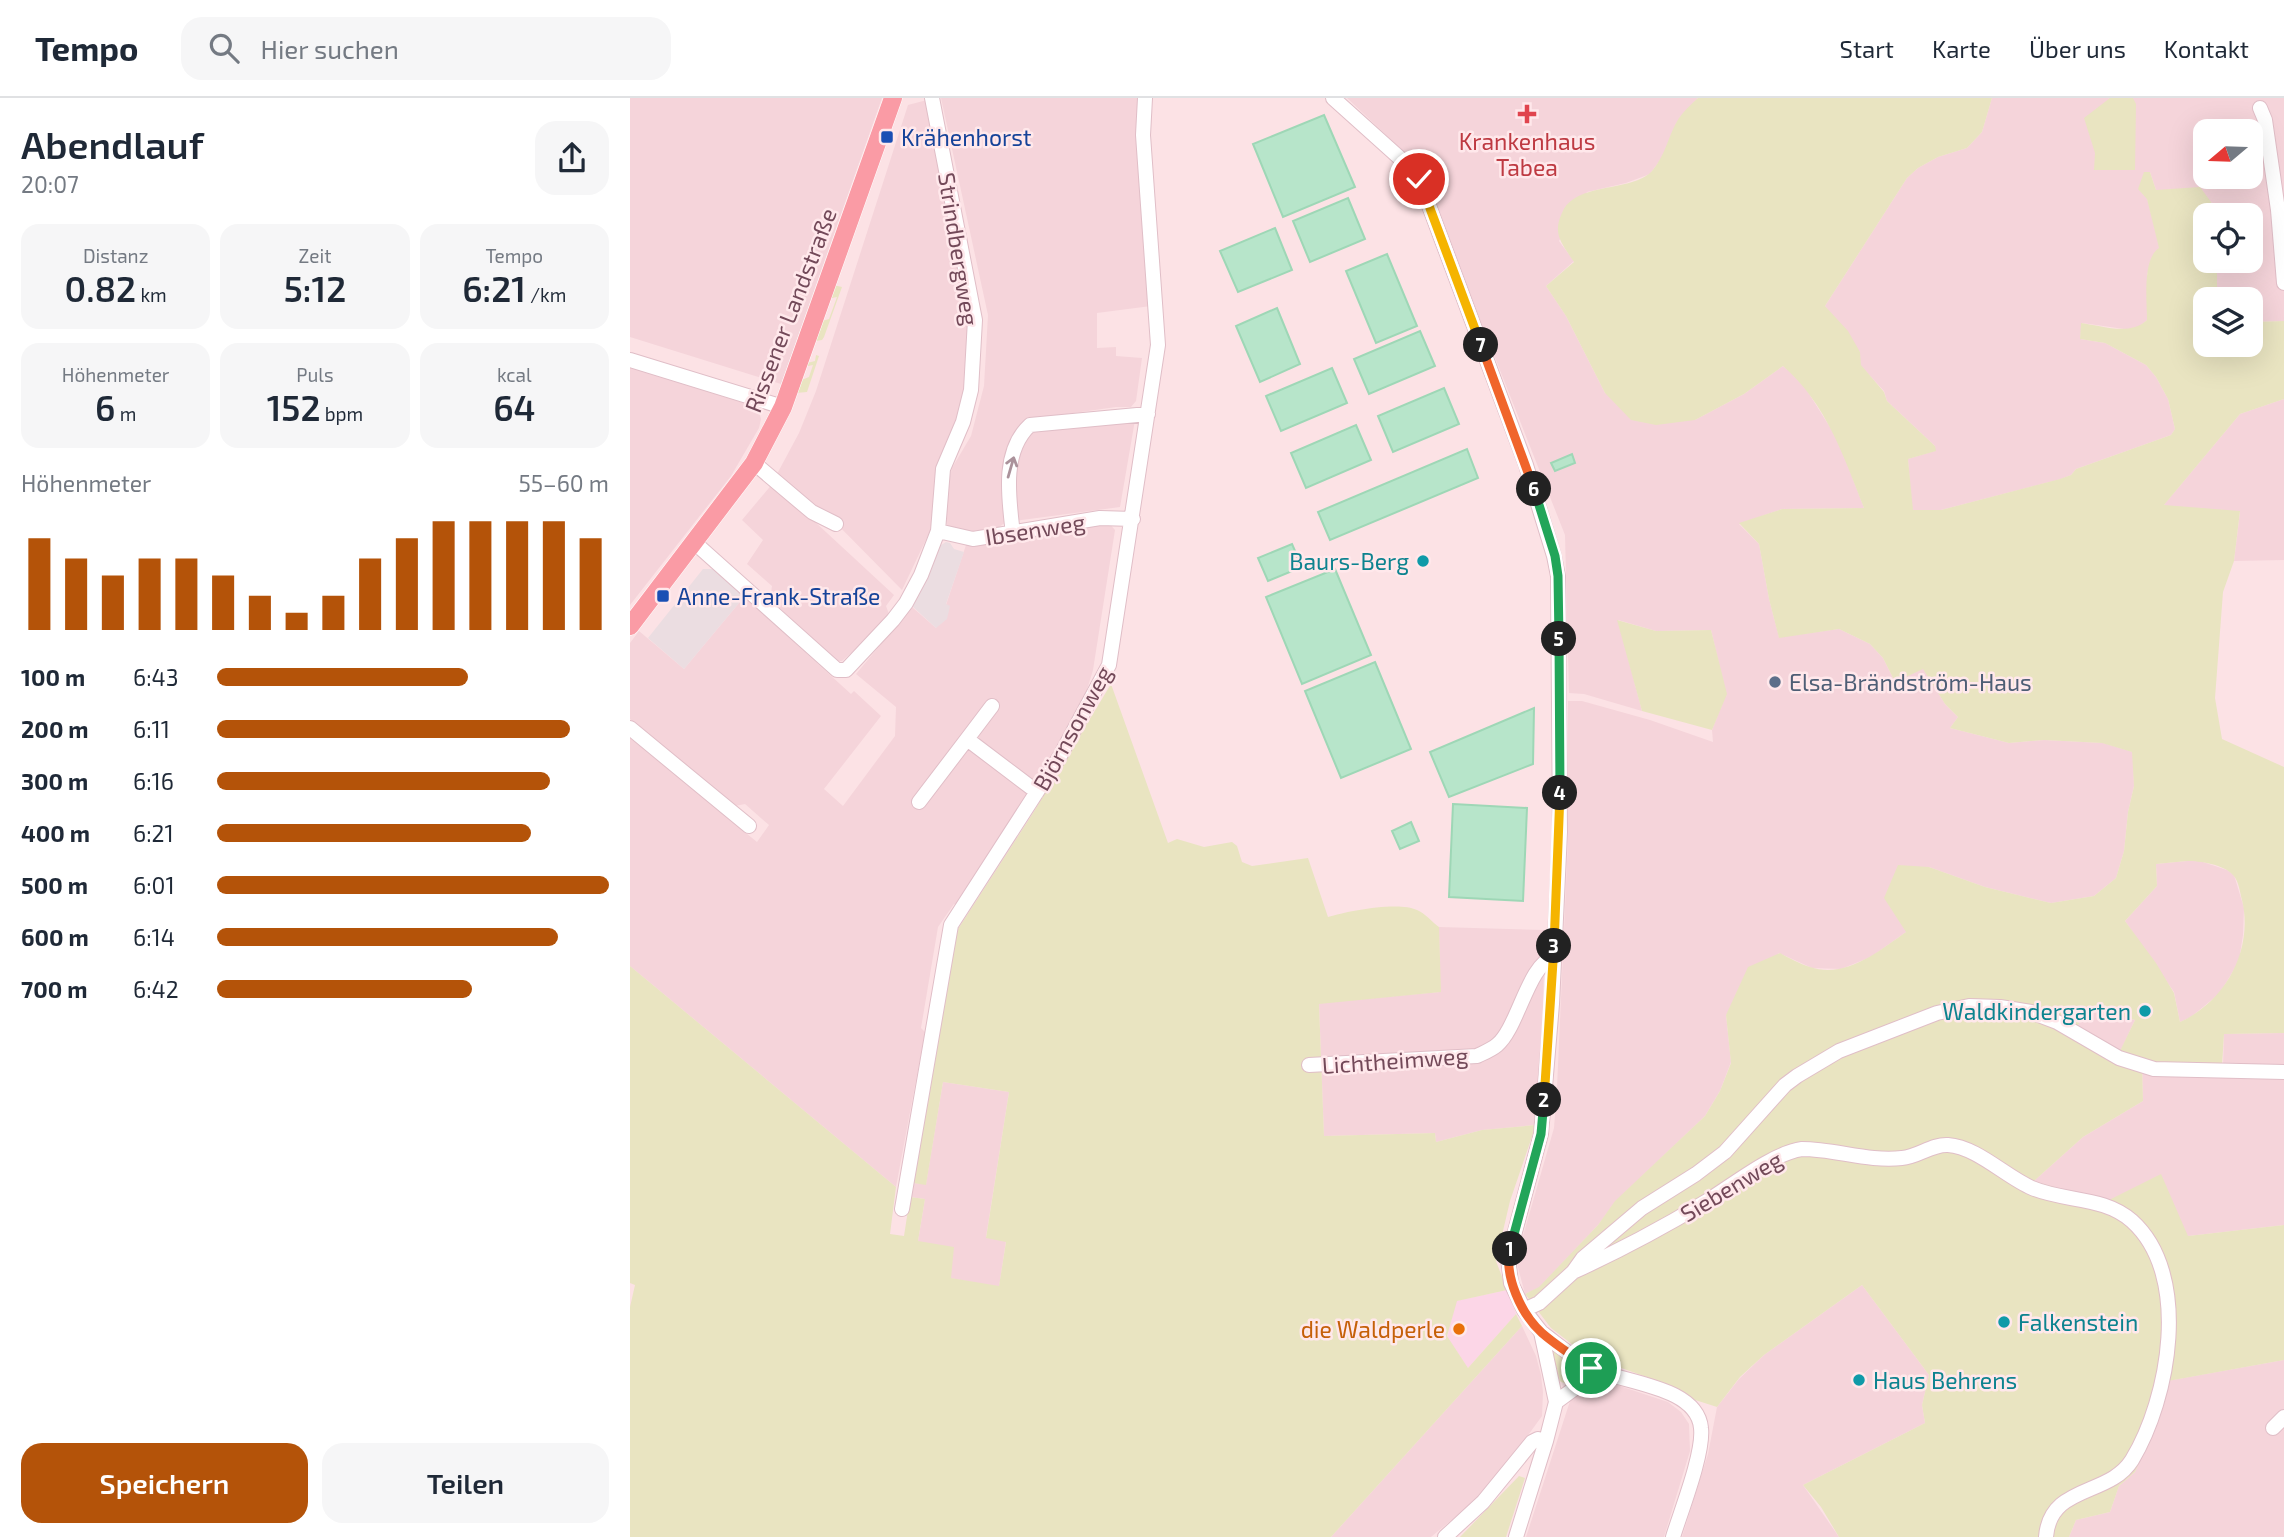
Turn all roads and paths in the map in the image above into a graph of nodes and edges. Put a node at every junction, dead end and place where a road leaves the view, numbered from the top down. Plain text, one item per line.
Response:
1 (893, 98) edge
2 (932, 98) edge
3 (1145, 98) edge
4 (1333, 98) edge
5 (2260, 108) dead end
6 (2284, 283) edge
7 (630, 360) edge
8 (783, 407) junction
9 (1148, 414) junction
10 (754, 463) junction
11 (1133, 519) junction
12 (836, 524) dead end
13 (937, 531) junction
14 (1013, 534) junction
15 (695, 543) junction
16 (630, 626) edge
17 (992, 706) dead end
18 (630, 729) edge
19 (967, 739) junction
20 (1037, 792) junction
21 (919, 802) dead end
22 (749, 826) dead end
23 (1554, 957) junction
24 (1309, 1065) dead end
25 (2284, 1072) edge
26 (902, 1209) dead end
27 (1573, 1272) junction
28 (1524, 1310) junction
29 (1541, 1332) junction
30 (1591, 1368) junction
31 (1556, 1402) junction
32 (1546, 1441) junction
33 (1445, 1537) edge
34 (1516, 1537) edge
35 (1673, 1537) edge
36 (2046, 1537) edge

1 - 8 main road, Rissener Landstraße
2 - 13 street, Strindbergweg
3 - 9 street, Björnsonweg
4 - 23 street
5 - 6 street
7 - 8 street
8 - 10 main road, Rissener Landstraße
9 - 11 street, Björnsonweg
14 -> 9 street
10 - 12 street
10 - 15 main road, Rissener Landstraße
11 - 14 street, Ibsenweg
11 - 20 street, Björnsonweg
13 - 14 street, Ibsenweg
13 - 15 street, Strindbergweg
15 - 16 main road, Rissener Landstraße
17 - 19 street
18 - 22 street
19 - 20 street
19 - 21 street
20 - 26 street, Björnsonweg
23 - 24 street, Lichtheimweg
23 - 28 street
25 - 27 street
27 - 28 street
27 - 36 street, Siebenweg
28 - 29 street
29 - 30 street
29 - 31 street
30 - 31 street
30 - 35 street
31 - 32 street
32 - 33 street
32 - 34 street

